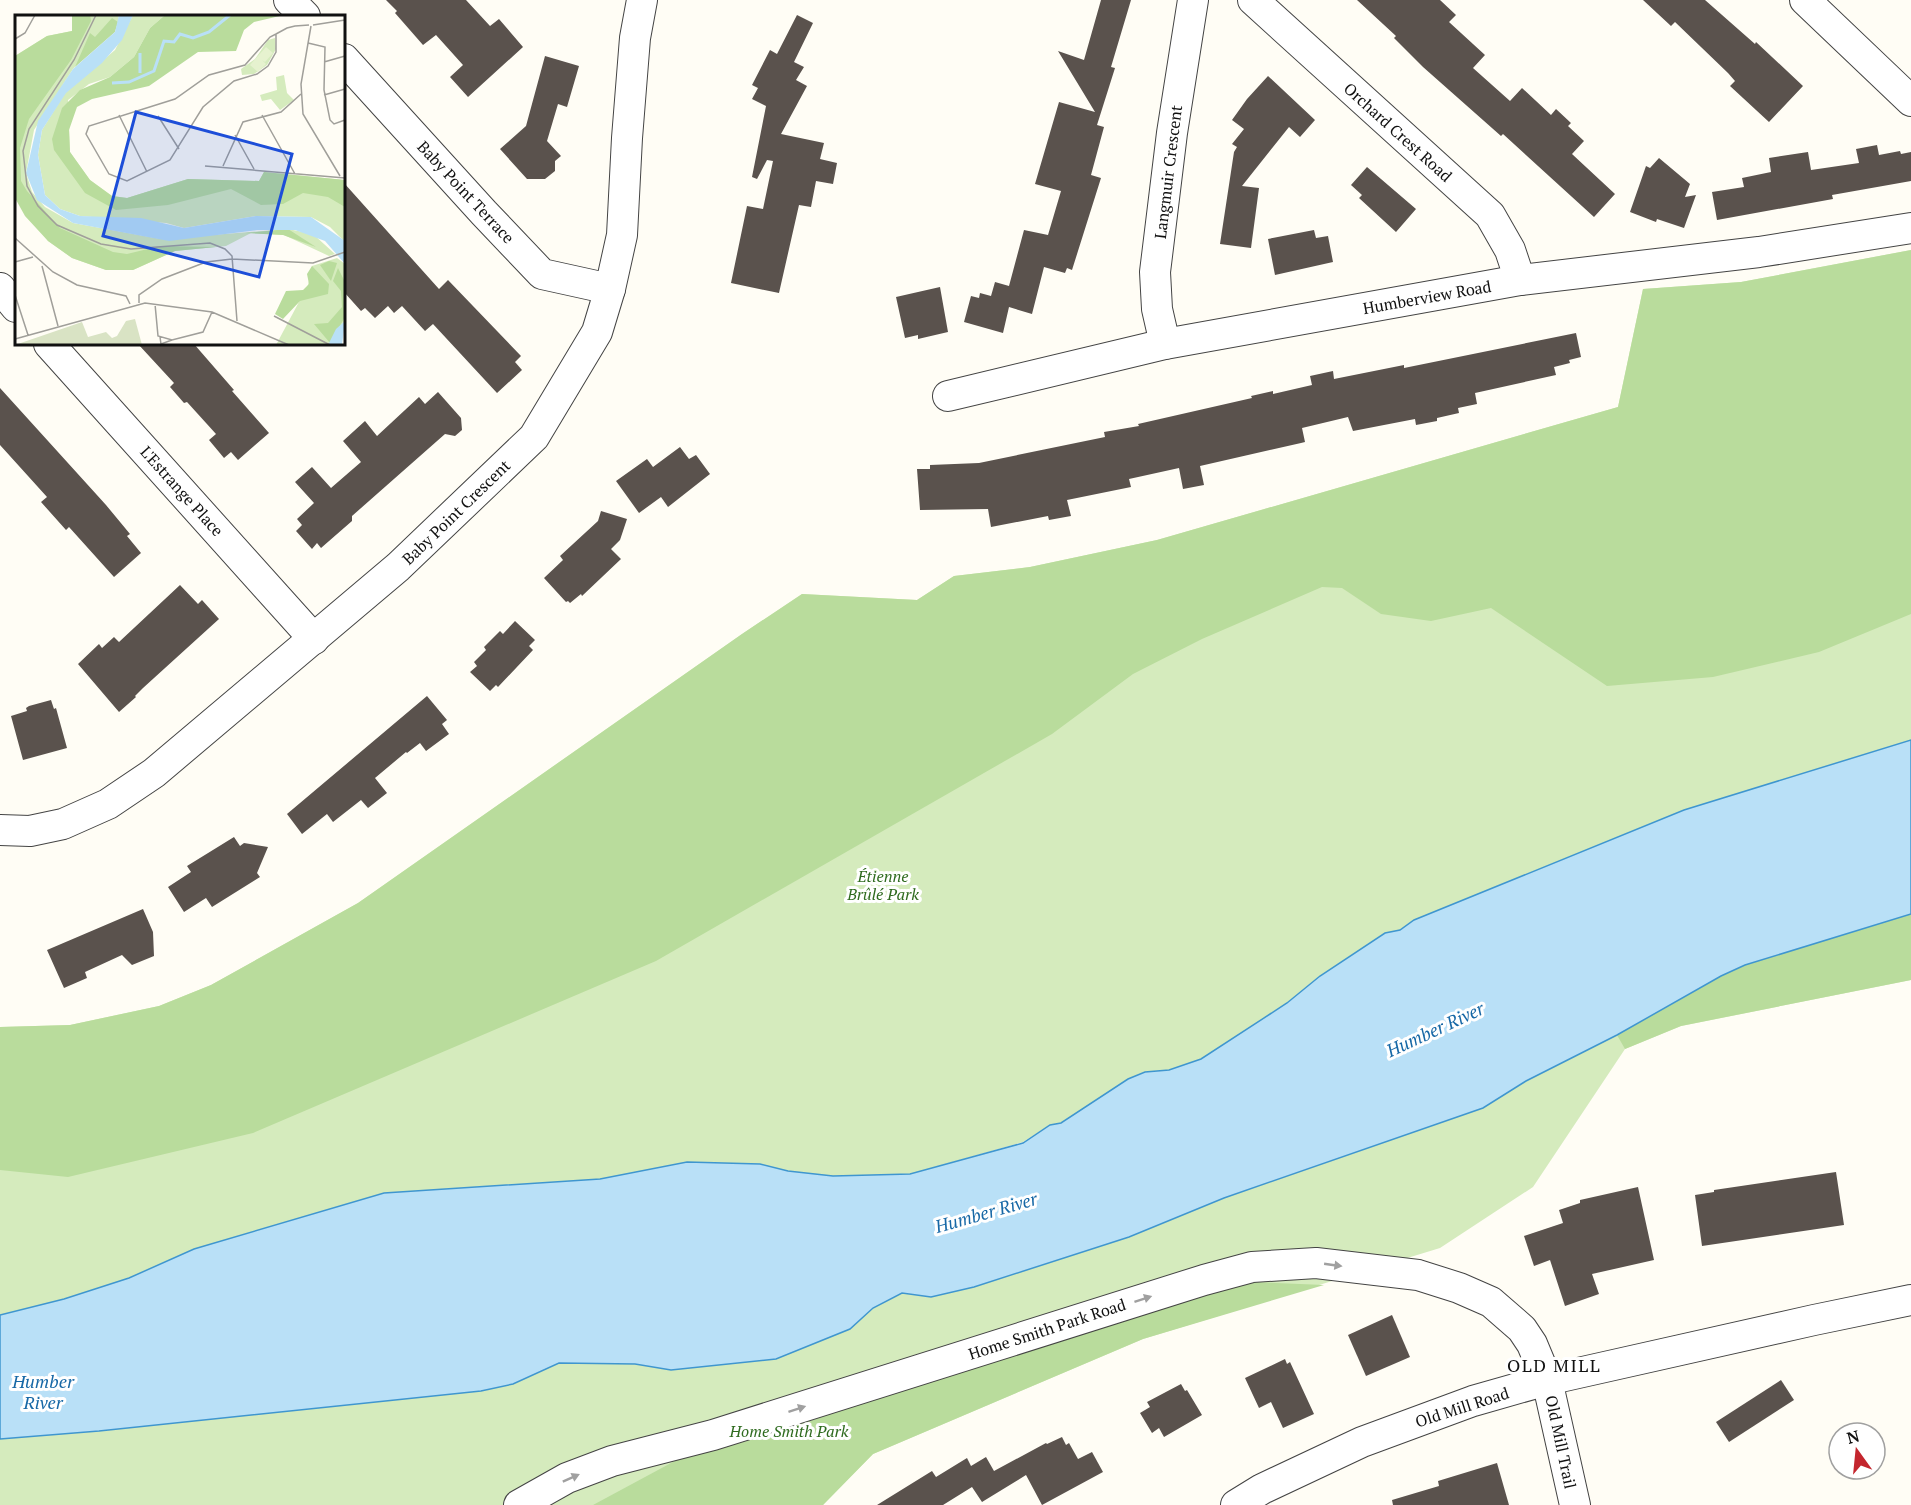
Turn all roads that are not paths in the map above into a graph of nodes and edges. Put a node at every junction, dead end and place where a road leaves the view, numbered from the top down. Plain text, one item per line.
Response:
1 (290, 0) edge
2 (642, 0) edge
3 (1193, 0) edge
4 (1253, 0) edge
5 (1805, 0) edge
6 (303, 15) edge
7 (345, 60) edge
8 (1911, 101) edge
9 (1911, 228) edge
10 (1520, 280) junction
11 (0, 288) edge
12 (610, 290) junction
13 (15, 306) edge
14 (50, 345) edge
15 (1165, 345) junction
16 (948, 396) dead end
17 (314, 639) junction
18 (0, 830) edge
19 (1911, 1300) edge
20 (1547, 1380) junction
21 (519, 1505) edge
22 (1236, 1505) edge
23 (1575, 1505) edge

1 - 6 street
2 - 12 street, Baby Point Crescent
3 - 15 street, Langmuir Crescent
4 - 10 street, Orchard Crest Road
5 - 8 street
7 - 12 street, Baby Point Terrace
9 - 10 street, Humberview Road
10 - 15 street, Humberview Road
11 - 13 street
12 - 17 street, Baby Point Crescent
14 - 17 street, L'Estrange Place
15 - 16 street, Humberview Road
17 - 18 street, Baby Point Crescent
19 - 20 street, Old Mill Road
21 -> 20 street, Home Smith Park Road
20 - 22 street, Old Mill Road
20 - 23 street, Old Mill Trail

